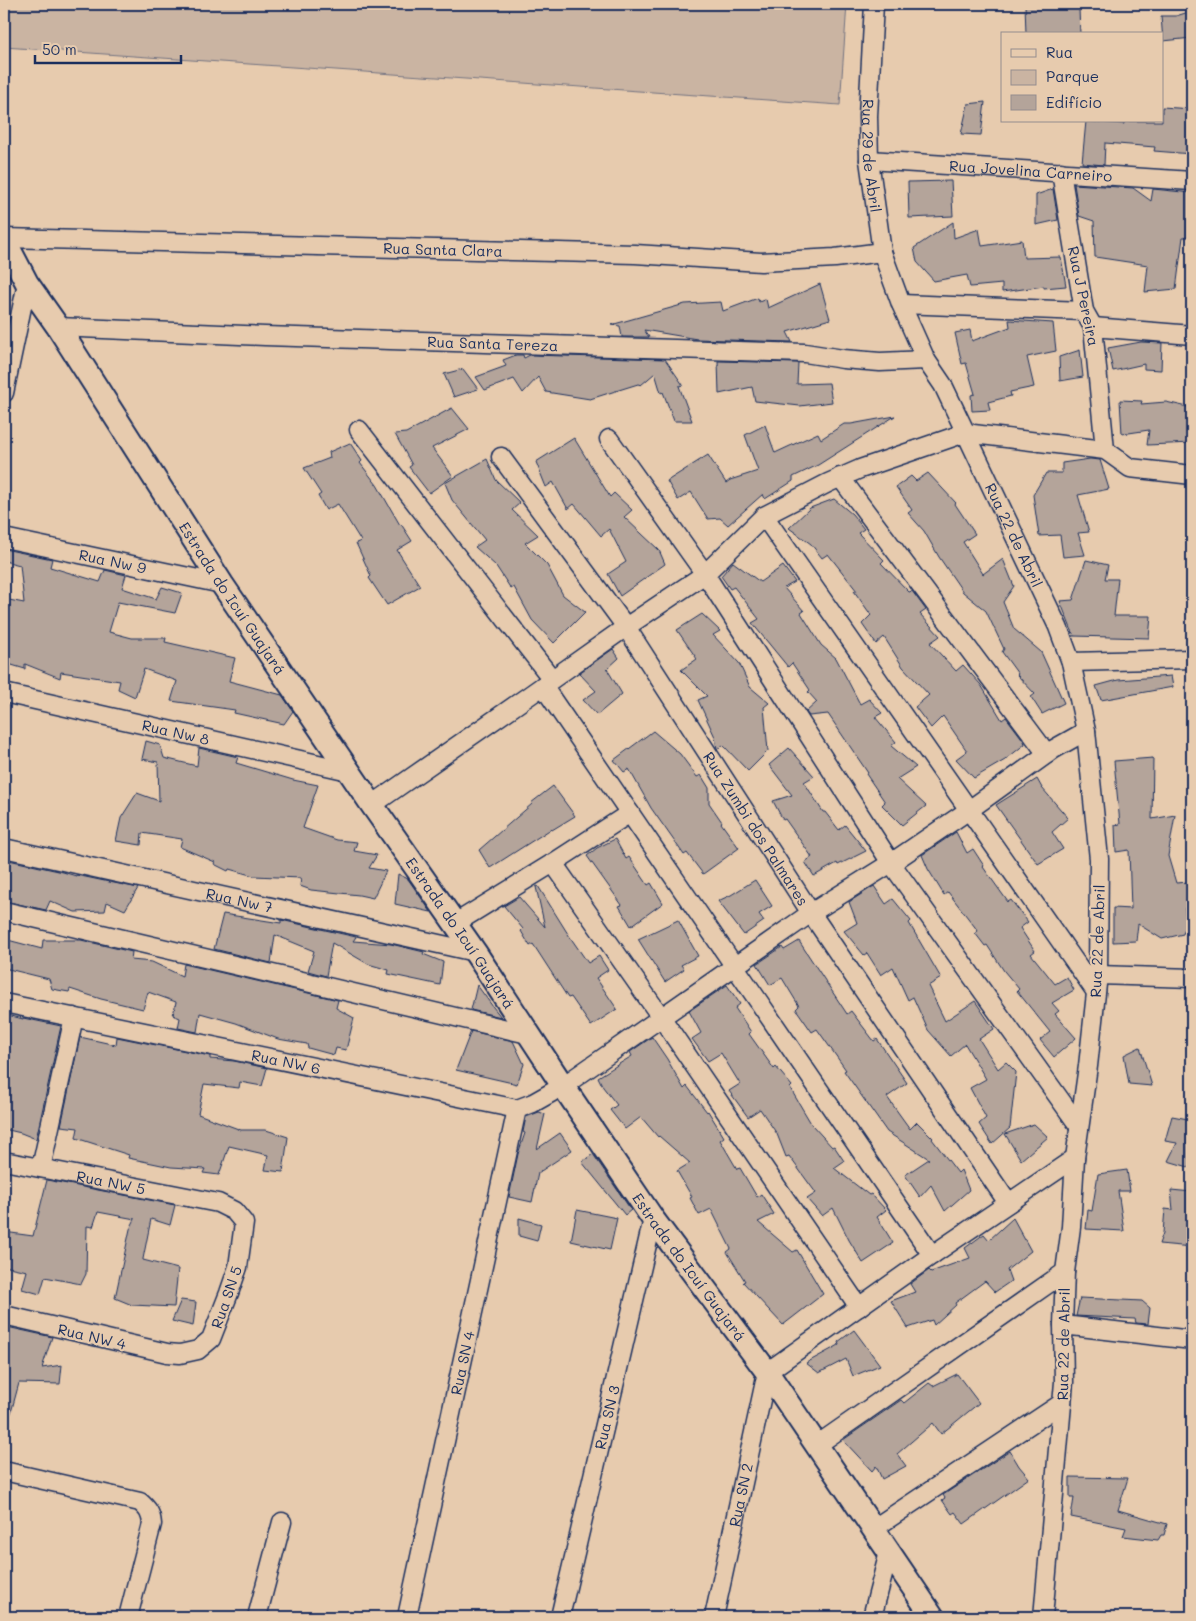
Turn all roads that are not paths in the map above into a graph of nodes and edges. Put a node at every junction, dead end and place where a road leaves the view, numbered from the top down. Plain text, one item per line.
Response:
1 (874, 4) edge
2 (869, 160) junction
3 (1061, 172) junction
4 (1192, 181) edge
5 (4, 238) edge
6 (882, 252) junction
7 (27, 283) junction
8 (901, 304) junction
9 (1084, 311) junction
10 (58, 327) junction
11 (1093, 327) junction
12 (1192, 335) edge
13 (926, 360) junction
14 (4, 393) edge
15 (358, 430) dead end
16 (965, 433) junction
17 (610, 439) dead end
18 (1105, 450) junction
19 (501, 457) dead end
20 (1192, 475) edge
21 (840, 477) junction
22 (764, 516) junction
23 (4, 538) edge
24 (706, 574) junction
25 (222, 584) junction
26 (626, 627) junction
27 (1192, 659) edge
28 (1071, 662) junction
29 (548, 683) junction
30 (4, 693) edge
31 (1086, 731) junction
32 (1047, 754) junction
33 (349, 771) junction
34 (372, 805) junction
35 (969, 810) junction
36 (630, 813) junction
37 (4, 848) edge
38 (553, 863) junction
39 (891, 863) junction
40 (4, 911) edge
41 (811, 913) junction
42 (454, 924) junction
43 (475, 952) junction
44 (735, 966) junction
45 (1098, 975) junction
46 (1192, 978) edge
47 (1096, 992) junction
48 (4, 1003) edge
49 (74, 1017) junction
50 (661, 1017) junction
51 (528, 1034) junction
52 (563, 1086) junction
53 (517, 1110) junction
54 (1079, 1126) junction
55 (1075, 1158) junction
56 (4, 1161) edge
57 (41, 1168) junction
58 (218, 1203) joint
59 (1008, 1204) junction
60 (653, 1219) junction
61 (932, 1255) junction
62 (1065, 1272) junction
63 (860, 1307) junction
64 (4, 1315) edge
65 (1063, 1325) junction
66 (1192, 1340) edge
67 (180, 1354) joint
68 (767, 1372) junction
69 (1062, 1403) junction
70 (816, 1445) junction
71 (4, 1471) edge
72 (282, 1522) dead end
73 (873, 1529) junction
74 (889, 1552) junction
75 (128, 1617) edge
76 (257, 1617) edge
77 (407, 1617) edge
78 (560, 1617) edge
79 (714, 1617) edge
80 (872, 1617) edge
81 (933, 1617) edge
82 (1043, 1617) edge

1 - 2 street, Rua 29 de Abril
2 - 3 street, Rua Jovelina Carneiro
2 - 6 street, Rua 29 de Abril
3 - 4 street, Rua Jovelina Carneiro
3 - 9 street, Rua J Pereira
5 - 6 street, Rua Santa Clara
5 - 7 street, Estrada do Icuí Guajará
6 - 8 street, Rua 29 de Abril
7 - 10 street, Estrada do Icuí Guajará
7 - 14 street
8 - 9 street
8 - 13 street, Rua 22 de Abril
9 - 11 street, Rua J Pereira
10 - 13 street, Rua Santa Tereza
10 - 25 street, Estrada do Icuí Guajará
11 - 12 street
11 - 18 street, Rua J Pereira
13 - 16 street, Rua 22 de Abril
15 - 29 street
16 - 18 street
16 - 21 street
16 - 28 street, Rua 22 de Abril
17 - 24 street
18 - 20 street
19 - 26 street, Rua Zumbi dos Palmares
21 - 22 street
21 - 32 street
22 - 24 street
22 - 35 street
23 - 25 street, Rua Nw 9
24 - 26 street
24 - 39 street
25 - 33 street, Estrada do Icuí Guajará
26 - 29 street
26 - 41 street, Rua Zumbi dos Palmares
27 - 28 street
28 - 31 street, Rua 22 de Abril
29 - 34 street
29 - 36 street
30 - 33 street, Rua Nw 8
31 - 32 street
31 - 45 street, Rua 22 de Abril
32 - 35 street
33 - 34 street, Estrada do Icuí Guajará
34 - 42 street, Estrada do Icuí Guajará
35 - 39 street
35 - 47 street
36 - 38 street
36 - 44 street
37 - 43 street, Rua Nw 7
38 - 42 street
38 - 50 street
39 - 41 street
39 - 54 street
40 - 51 street
41 - 44 street
41 - 59 street, Rua Zumbi dos Palmares
42 - 43 street, Estrada do Icuí Guajará
43 - 51 street, Estrada do Icuí Guajará
44 - 50 street
44 - 61 street
45 - 46 street
45 - 47 street, Rua 22 de Abril
47 - 54 street, Rua 22 de Abril
48 - 49 street, Rua NW 6
49 - 53 street, Rua NW 6
49 - 57 street
50 - 52 street
50 - 63 street
51 - 52 street, Estrada do Icuí Guajará
52 - 53 street
52 - 60 street, Estrada do Icuí Guajará
53 - 77 street, Rua SN 4
54 - 55 street, Rua 22 de Abril
55 - 59 street
55 - 62 street, Rua 22 de Abril
56 - 57 street, Rua NW 5
57 - 58 street, Rua NW 5
58 - 67 street, Rua SN 5
59 - 61 street
60 - 68 street, Estrada do Icuí Guajará
60 - 78 street, Rua SN 3
61 - 63 street
62 - 65 street, Rua 22 de Abril
62 - 70 street
63 - 68 street
64 - 67 street, Rua NW 4
65 - 66 street
65 - 69 street, Rua 22 de Abril
68 - 70 street, Estrada do Icuí Guajará
68 - 79 street, Rua SN 2
69 - 73 street
69 - 82 street, Rua 22 de Abril
70 - 73 street, Estrada do Icuí Guajará
71 - 75 street
72 - 76 street
73 - 74 street, Estrada do Icuí Guajará
74 - 80 street
74 - 81 street, Estrada do Icuí Guajará

